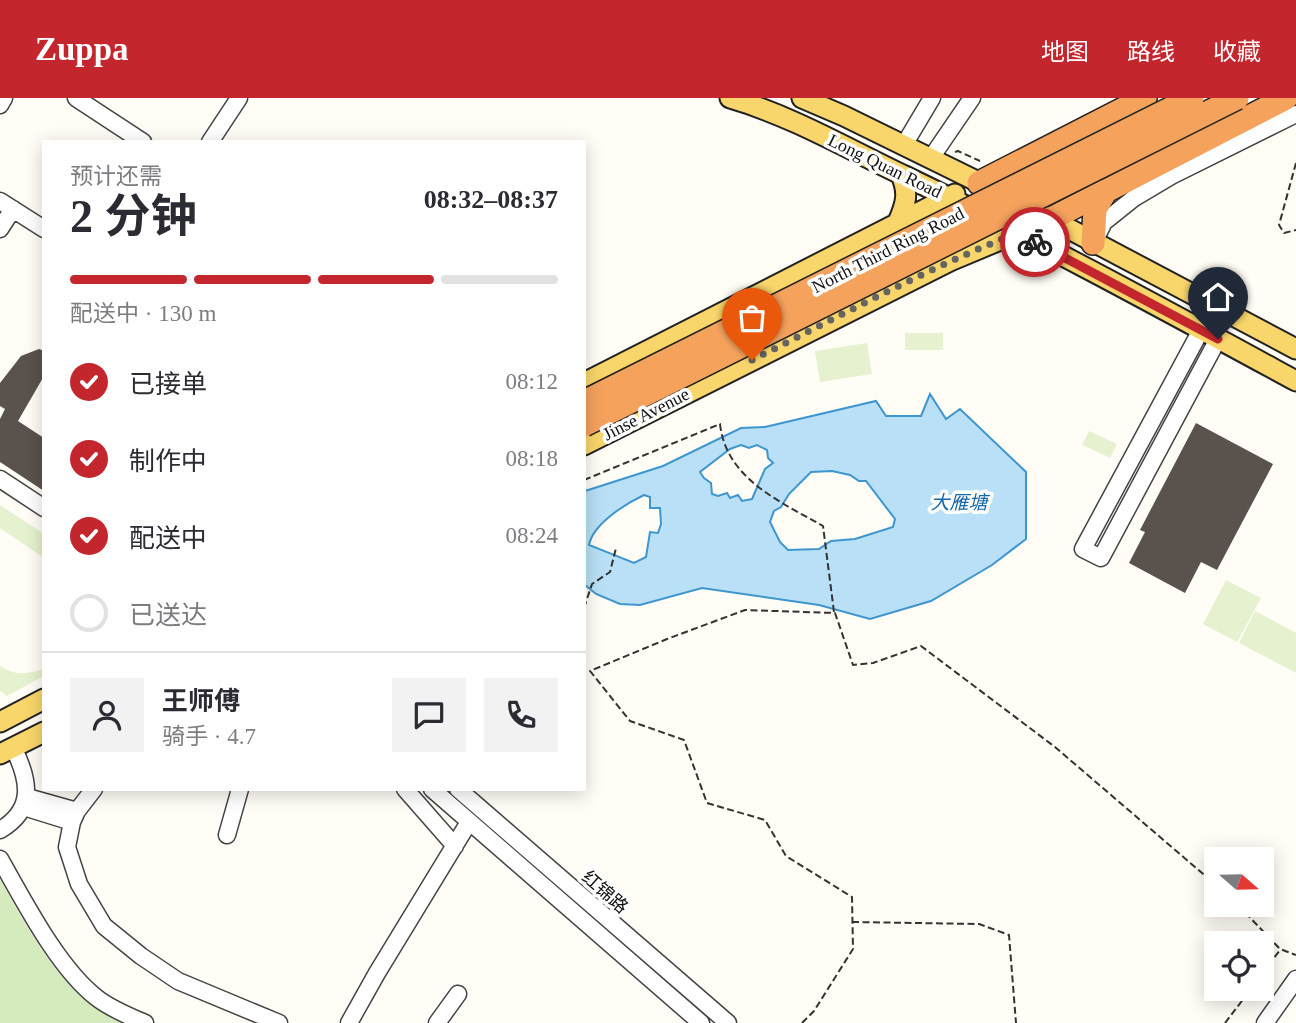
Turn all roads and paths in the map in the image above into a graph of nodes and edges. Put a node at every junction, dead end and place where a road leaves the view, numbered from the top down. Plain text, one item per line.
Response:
1 (4, 98) edge
2 (76, 98) edge
3 (239, 98) edge
4 (730, 98) edge
5 (802, 98) edge
6 (932, 98) edge
7 (972, 98) edge
8 (1145, 98) edge
9 (1192, 98) edge
10 (1237, 98) edge
11 (1286, 98) edge
12 (0, 105) edge
13 (1296, 114) edge
14 (140, 140) edge
15 (210, 140) edge
16 (904, 145) junction
17 (951, 152) dead end
18 (931, 159) junction
19 (1296, 163) edge
20 (979, 172) junction
21 (901, 174) junction
22 (1106, 191) junction
23 (948, 197) junction
24 (7, 205) edge
25 (1049, 220) junction
26 (898, 222) junction
27 (42, 228) edge
28 (0, 229) edge
29 (1296, 230) edge
30 (1017, 233) junction
31 (1093, 243) junction
32 (847, 250) junction
33 (873, 300) junction
34 (1209, 334) junction
35 (1296, 349) edge
36 (1296, 381) edge
37 (586, 382) edge
38 (586, 401) edge
39 (586, 424) edge
40 (586, 444) edge
41 (0, 479) edge
42 (586, 479) edge
43 (42, 508) edge
44 (616, 548) dead end
45 (586, 605) edge
46 (835, 613) junction
47 (42, 699) edge
48 (0, 722) edge
49 (42, 733) edge
50 (7, 751) edge
51 (93, 791) edge
52 (239, 791) edge
53 (407, 791) edge
54 (434, 791) edge
55 (460, 791) edge
56 (26, 802) junction
57 (75, 816) junction
58 (469, 822) junction
59 (0, 830) edge
60 (227, 835) dead end
61 (455, 846) junction
62 (0, 859) edge
63 (1204, 875) edge
64 (1249, 917) edge
65 (852, 922) junction
66 (1280, 949) junction
67 (1296, 956) edge
68 (1274, 957) edge
69 (1296, 979) edge
70 (457, 994) dead end
71 (1242, 1001) edge
72 (145, 1023) edge
73 (279, 1023) edge
74 (349, 1023) edge
75 (437, 1023) edge
76 (701, 1023) edge
77 (728, 1023) edge
78 (802, 1023) edge
79 (1016, 1023) edge
80 (1225, 1023) edge
81 (1265, 1023) edge

1 - 12 street
2 - 14 street
3 - 15 street
4 - 21 main road, Long Quan Road
5 - 16 main road, Long Quan Road
6 - 16 street
7 - 18 street
8 - 20 highway
9 - 38 highway, North Third Ring Road, bridge
10 - 39 highway, North Third Ring Road, bridge
11 - 22 highway
13 - 31 street
16 - 18 main road, Long Quan Road
17 - 20 path
18 - 20 main road, Long Quan Road
19 - 29 path
20 - 23 main road
20 - 25 main road, Long Quan Road
21 - 23 main road, Long Quan Road
21 - 26 main road
22 - 25 highway
22 - 31 highway
23 - 26 main road
23 - 30 main road, Long Quan Road
24 - 27 street
24 - 28 street
25 - 30 main road, Jinse Avenue
25 - 31 main road, Long Quan Road
26 - 32 main road
30 - 33 main road, Jinse Avenue
30 - 34 main road, Long Quan Road
31 - 35 main road, Long Quan Road
32 - 33 main road
32 - 37 main road
33 - 40 main road, Jinse Avenue
34 - 34 street
34 - 36 main road, Long Quan Road
41 - 43 street
42 - 46 path
44 - 45 path
46 - 63 path
46 - 65 path
47 - 48 main road
49 - 50 main road
50 - 56 street
51 - 57 street
52 - 60 street
53 - 61 street
54 - 58 street, 红锦路
55 - 77 street, 红锦路
56 - 57 street
56 - 59 street
57 - 73 street
58 - 61 street
58 - 76 street, 红锦路
61 - 74 street
62 - 72 street
64 - 66 path
65 - 78 path
65 - 79 path
66 - 67 path
66 - 68 path
69 - 81 street
70 - 75 street
71 - 80 path

